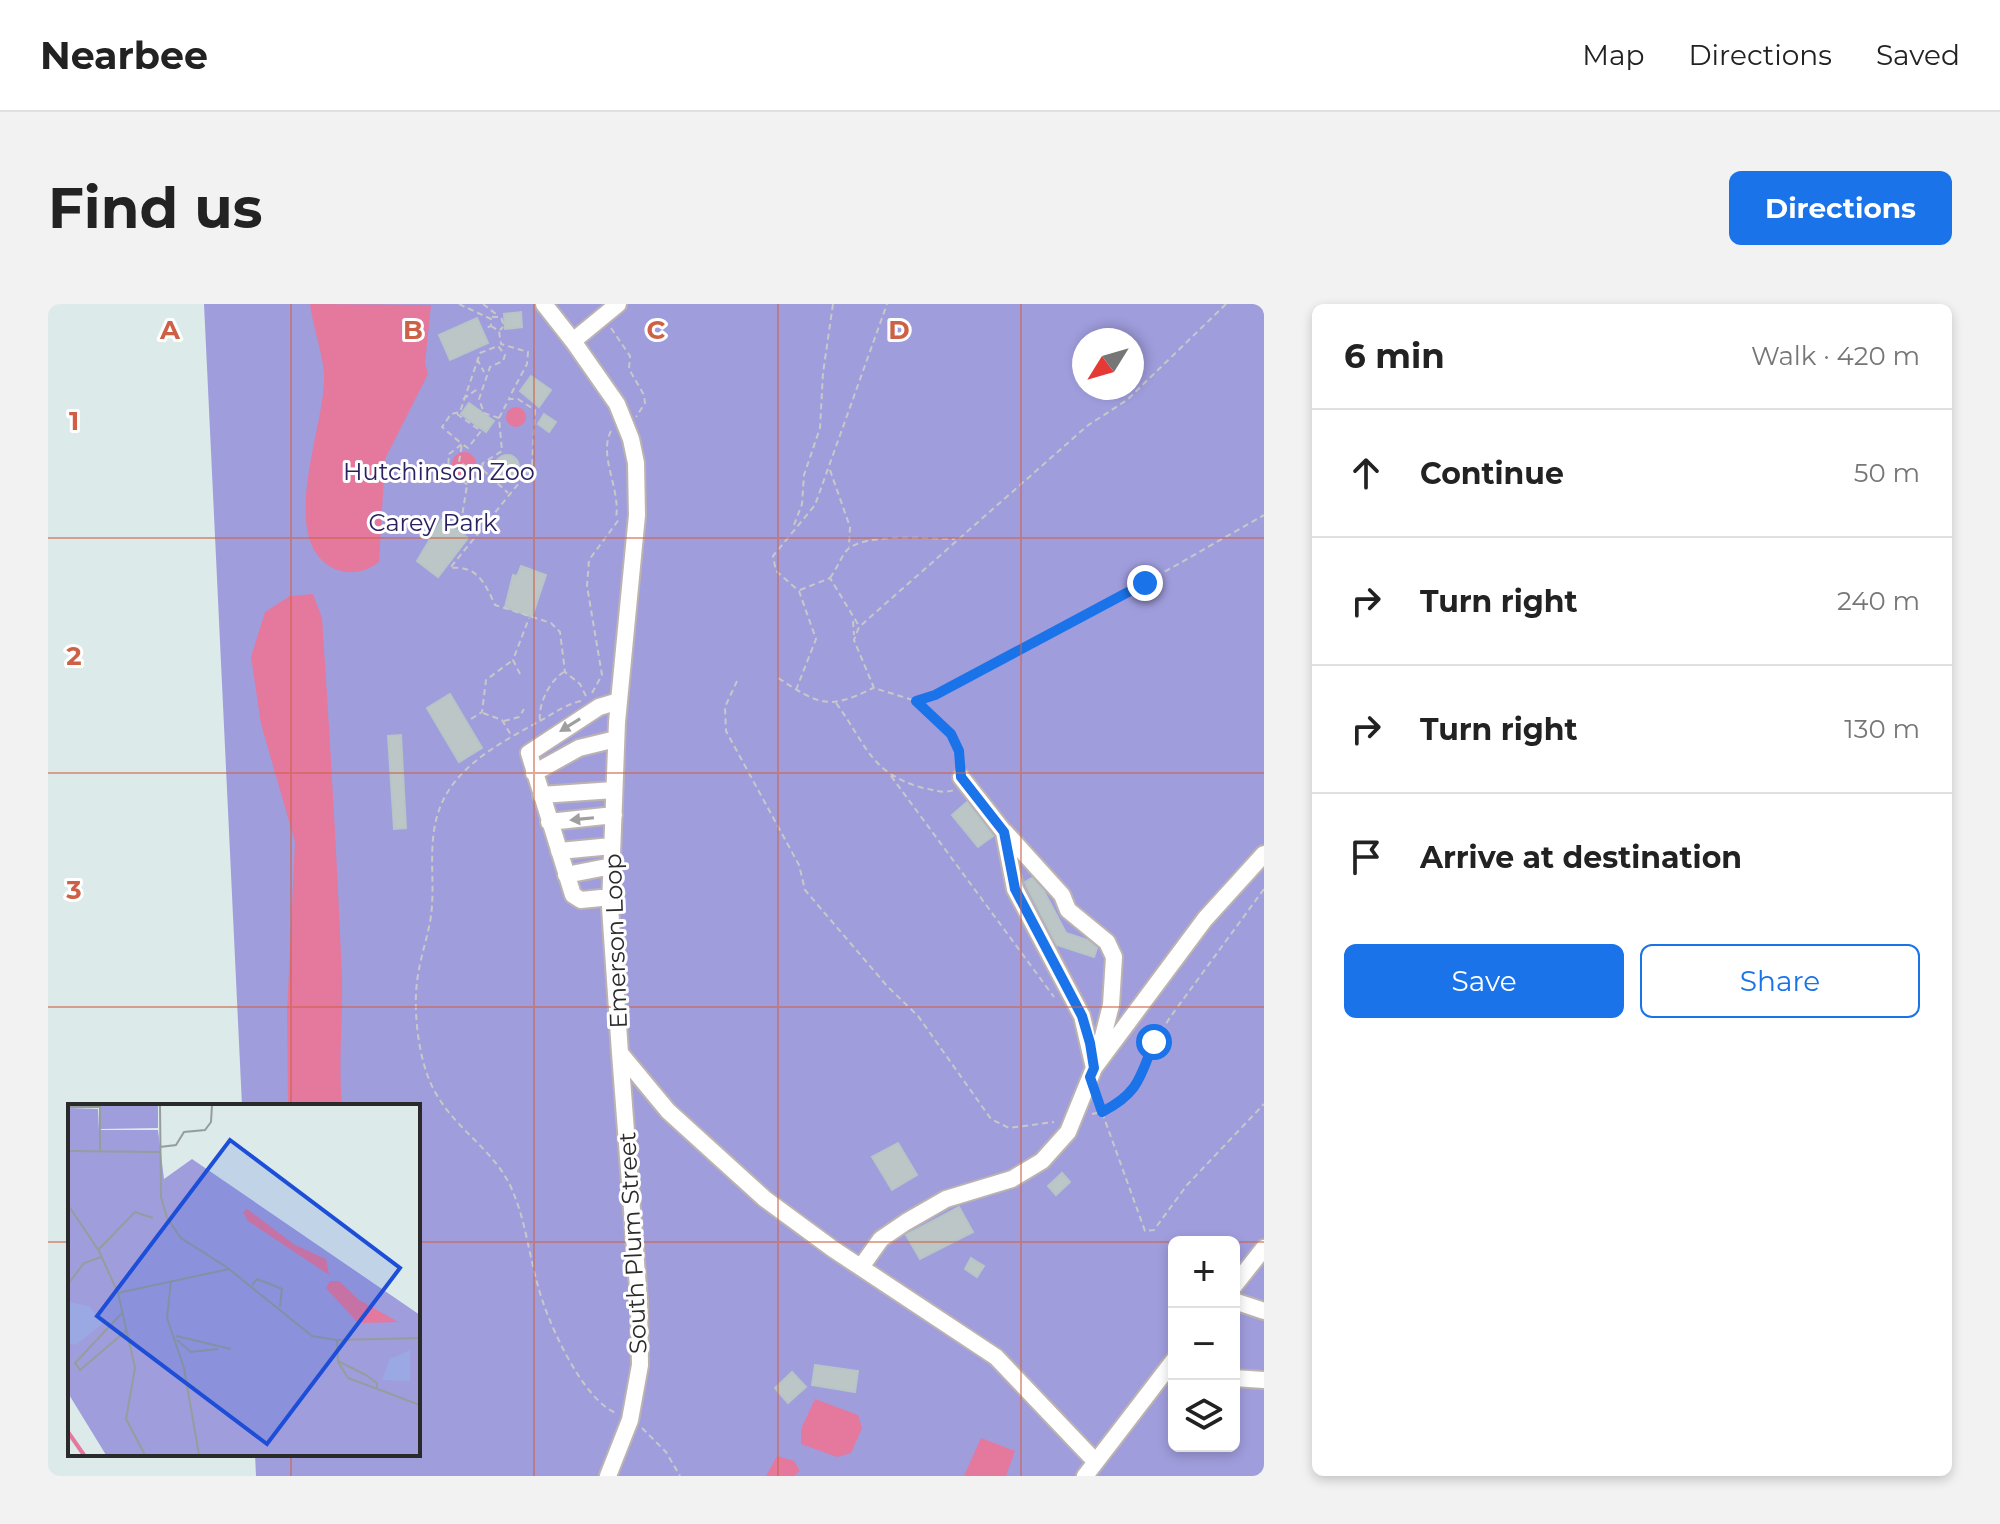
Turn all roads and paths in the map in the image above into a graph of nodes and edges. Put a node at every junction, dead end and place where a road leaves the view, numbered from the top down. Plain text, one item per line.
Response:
1 (459, 304) edge
2 (483, 304) edge
3 (544, 304) edge
4 (618, 304) edge
5 (833, 304) edge
6 (887, 304) edge
7 (1226, 304) edge
8 (497, 315) junction
9 (603, 318) junction
10 (491, 319) junction
11 (491, 326) junction
12 (484, 329) dead end
13 (499, 331) junction
14 (573, 341) junction
15 (500, 345) junction
16 (477, 358) junction
17 (484, 372) dead end
18 (479, 388) dead end
19 (463, 399) junction
20 (509, 399) junction
21 (456, 413) junction
22 (499, 418) junction
23 (632, 419) dead end
24 (618, 426) dead end
25 (462, 444) junction
26 (447, 464) junction
27 (481, 464) junction
28 (829, 468) junction
29 (482, 469) junction
30 (422, 470) dead end
31 (467, 484) junction
32 (509, 494) junction
33 (637, 515) junction
34 (1264, 515) edge
35 (616, 519) junction
36 (461, 523) dead end
37 (794, 526) junction
38 (957, 539) junction
39 (849, 549) junction
40 (830, 578) junction
41 (821, 581) junction
42 (833, 588) junction
43 (799, 591) junction
44 (529, 616) junction
45 (853, 621) junction
46 (859, 627) junction
47 (854, 640) junction
48 (513, 660) junction
49 (565, 672) junction
50 (520, 674) dead end
51 (778, 678) dead end
52 (737, 681) dead end
53 (874, 688) junction
54 (796, 690) junction
55 (588, 699) junction
56 (619, 701) junction
57 (916, 701) junction
58 (836, 703) junction
59 (524, 709) dead end
60 (482, 712) junction
61 (471, 719) dead end
62 (540, 721) junction
63 (503, 722) junction
64 (512, 736) junction
65 (616, 739) junction
66 (532, 765) junction
67 (891, 776) junction
68 (961, 777) junction
69 (614, 790) junction
70 (541, 795) junction
71 (614, 815) junction
72 (549, 822) junction
73 (1004, 832) junction
74 (612, 846) junction
75 (559, 851) junction
76 (1264, 854) edge
77 (612, 866) junction
78 (566, 875) junction
79 (1264, 889) edge
80 (611, 897) junction
81 (1058, 1002) dead end
82 (620, 1053) junction
83 (1092, 1072) junction
84 (1264, 1104) edge
85 (1102, 1112) junction
86 (1075, 1117) junction
87 (1264, 1248) edge
88 (861, 1267) junction
89 (1240, 1278) edge
90 (1240, 1303) edge
91 (1264, 1311) edge
92 (1168, 1375) edge
93 (1240, 1378) edge
94 (1264, 1380) edge
95 (630, 1420) junction
96 (1094, 1460) junction
97 (608, 1476) edge
98 (680, 1476) edge
99 (1085, 1476) edge

1 - 10 path
2 - 8 path
3 - 14 street, Emerson Loop
4 - 9 street
5 - 37 path
6 - 28 path
7 - 38 path
8 - 10 path
8 - 13 path
9 - 14 street
9 - 23 path
10 - 11 path
11 - 12 path
11 - 13 path
13 - 15 path
14 - 33 street, Emerson Loop
15 - 16 path
15 - 20 path
15 - 22 path
16 - 17 path
16 - 19 path
18 - 19 path
19 - 21 path
20 - 22 path
20 - 32 path
21 - 25 path
21 - 25 path
22 - 27 path
24 - 35 path
25 - 26 path
25 - 27 path
26 - 30 path
26 - 31 path
27 - 29 path
28 - 37 path
28 - 39 path
29 - 31 path
29 - 32 path
31 - 36 path
32 - 44 path
33 - 35 path
33 - 56 street, Emerson Loop
34 - 57 path
35 - 55 path
37 - 43 path
38 - 39 path
38 - 46 path
39 - 40 path
40 - 41 path
40 - 42 path
41 - 42 path
41 - 43 path
42 - 45 path
43 - 54 path
44 - 48 path
44 - 49 path
45 - 46 path
45 - 47 path
46 - 47 path
47 - 53 path
48 - 50 path
48 - 60 path
49 - 55 path
49 - 62 path
51 - 54 path
52 - 86 path
53 - 57 path
53 - 58 path
54 - 58 path
55 - 62 path
56 - 65 street, Emerson Loop
56 -> 66 street
57 - 68 path
58 - 67 path
59 - 63 path
60 - 61 path
60 - 63 path
62 - 64 path
63 - 64 path
64 - 95 path
65 - 66 street
65 - 69 street, Emerson Loop
66 - 70 street
67 - 68 path
67 - 81 path
68 - 73 street
69 - 70 street
69 - 71 street, Emerson Loop
70 - 72 street
71 -> 72 street
71 - 74 street, Emerson Loop
72 - 75 street
73 - 83 street
73 - 83 street
74 - 75 street
74 - 77 street, Emerson Loop
75 - 78 street
76 - 83 street
77 - 78 street
77 - 80 street, Emerson Loop
78 - 80 street
79 - 85 path
80 - 82 street, Emerson Loop
82 - 88 street, Emerson Loop
82 - 95 street, South Plum Street
83 - 85 path
83 - 86 street
84 - 85 path
85 - 86 path
86 - 88 street
87 - 89 street
88 - 96 street, Emerson Loop
90 - 91 street
92 - 96 street
93 - 94 street
95 - 97 street, South Plum Street
95 - 98 path
96 - 99 street

